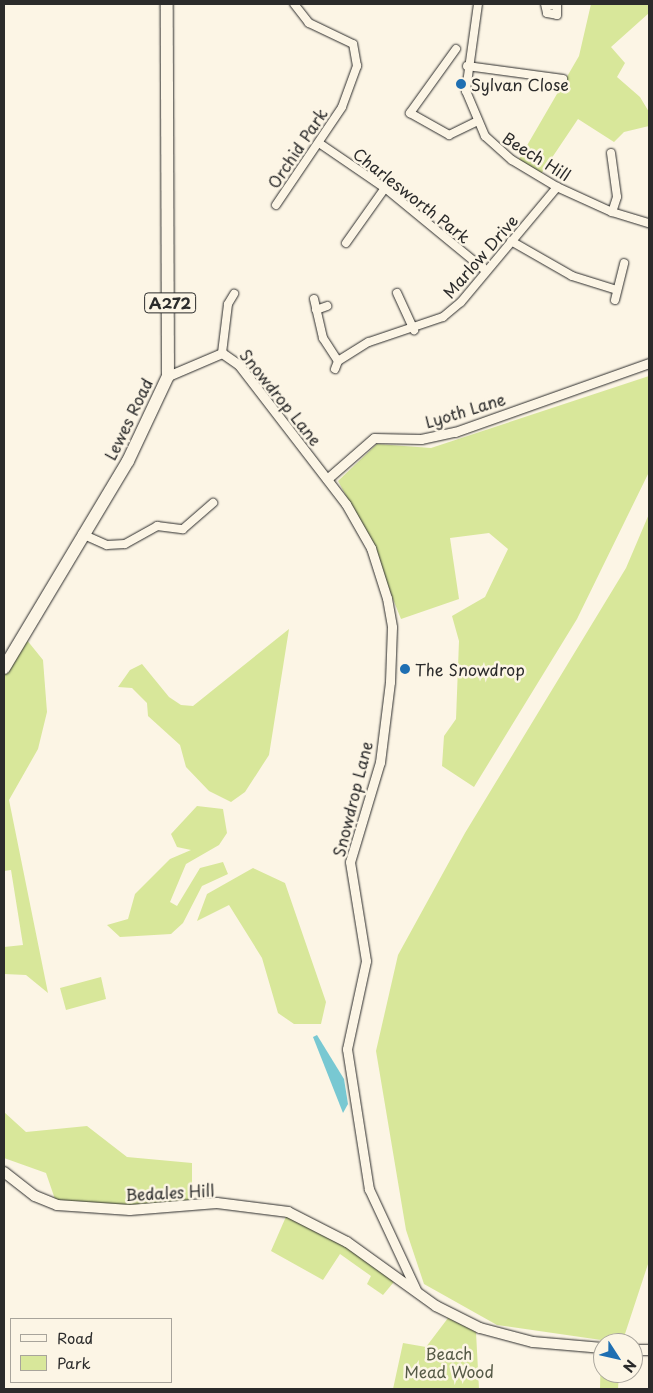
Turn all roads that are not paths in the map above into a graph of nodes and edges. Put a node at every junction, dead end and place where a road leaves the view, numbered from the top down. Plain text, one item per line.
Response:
1 (167, 4) edge
2 (294, 4) edge
3 (478, 4) edge
4 (456, 49) dead end
5 (467, 66) junction
6 (563, 79) dead end
7 (476, 122) junction
8 (319, 142) junction
9 (611, 153) dead end
10 (557, 187) junction
11 (385, 188) junction
12 (276, 205) dead end
13 (612, 212) junction
14 (649, 223) edge
15 (511, 240) junction
16 (346, 243) dead end
17 (624, 263) dead end
18 (486, 271) junction
19 (617, 290) junction
20 (234, 294) dead end
21 (402, 296) dead end
22 (314, 299) dead end
23 (615, 300) dead end
24 (327, 306) dead end
25 (316, 310) junction
26 (414, 330) junction
27 (222, 353) junction
28 (649, 363) edge
29 (168, 376) junction
30 (327, 479) junction
31 (213, 503) dead end
32 (82, 534) junction
33 (4, 668) edge
34 (4, 1172) edge
35 (416, 1290) junction
36 (593, 1347) edge

1 - 29 highway, Lewes Road / A272
2 - 8 street, Orchid Park
3 - 5 street, Beech Hill
4 - 7 street
5 - 6 street
5 - 7 street, Beech Hill
7 - 10 street, Beech Hill
8 - 11 street, Charlesworth Park
8 - 12 street, Orchid Park
9 - 13 street
10 - 13 street, Beech Hill
10 - 15 street, Marlow Drive
11 - 16 street
11 - 18 street, Charlesworth Park
13 - 14 street, Beech Hill
15 - 18 street, Marlow Drive
15 - 19 street
17 - 19 street
18 - 26 street, Marlow Drive
19 - 23 street
20 - 27 street
21 - 26 street
22 - 25 street, Marlow Drive
24 - 25 street
25 - 26 street, Marlow Drive
27 - 29 street, Snowdrop Lane
27 - 30 street, Snowdrop Lane
28 - 30 street, Lyoth Lane
29 - 32 highway, Lewes Road / A272
30 - 35 street, Snowdrop Lane
31 - 32 street
32 - 33 highway, Lewes Road / A272
34 - 35 main road, Bedales Hill
35 - 36 main road, Bedales Hill

